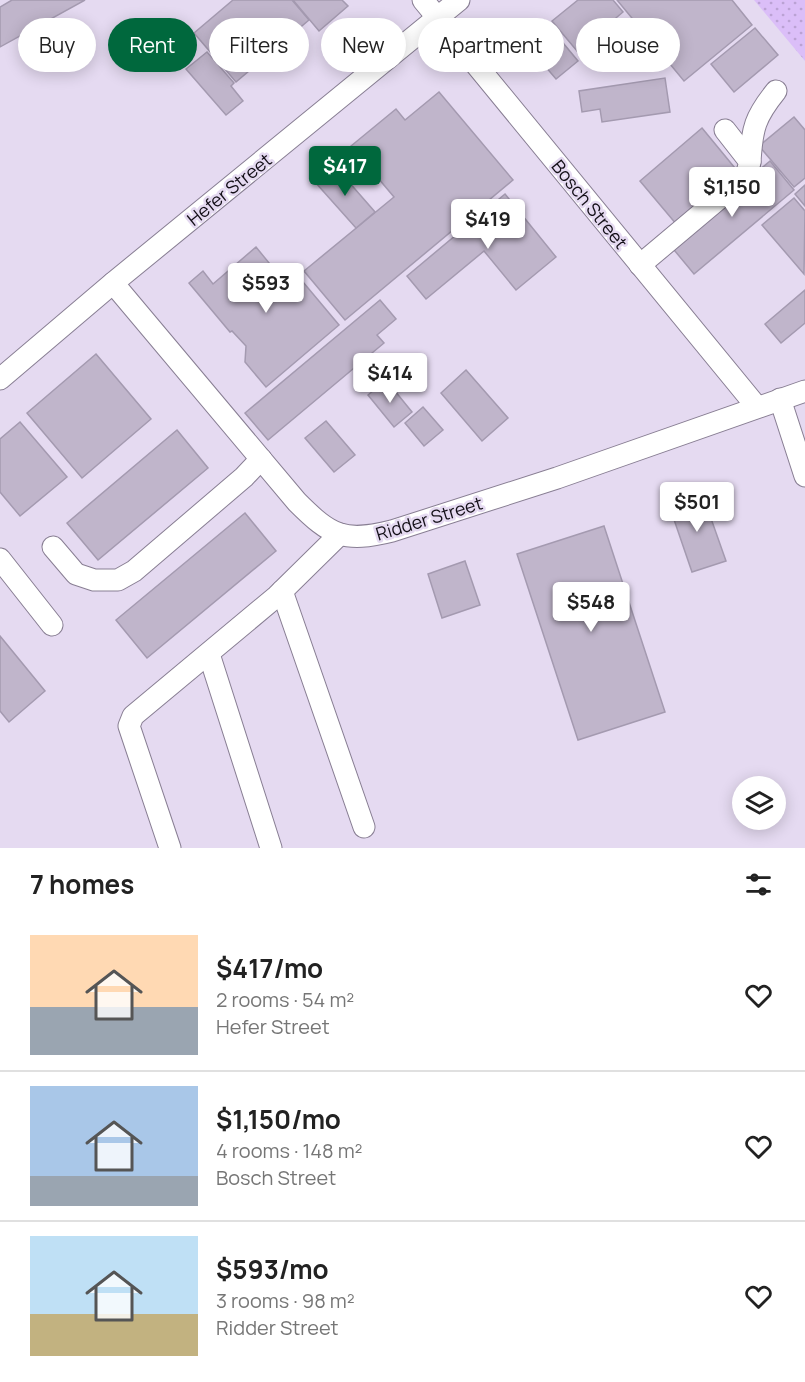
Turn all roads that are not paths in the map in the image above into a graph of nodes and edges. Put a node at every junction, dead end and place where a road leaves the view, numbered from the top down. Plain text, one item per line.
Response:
1 (423, 0) edge
2 (459, 0) edge
3 (438, 18) joint
4 (418, 34) edge
5 (482, 72) edge
6 (776, 91) dead end
7 (725, 130) dead end
8 (750, 162) junction
9 (640, 265) junction
10 (113, 283) junction
11 (0, 379) edge
12 (805, 391) edge
13 (780, 399) junction
14 (756, 407) junction
15 (261, 459) junction
16 (805, 476) edge
17 (340, 534) junction
18 (53, 547) dead end
19 (0, 559) edge
20 (282, 591) junction
21 (52, 624) dead end
22 (209, 654) junction
23 (364, 827) dead end
24 (170, 848) edge
25 (271, 848) edge

1 - 3 street, Bosch Street
2 - 3 street, Hefer Street
4 - 10 street, Hefer Street
5 - 9 street, Bosch Street
6 - 8 street
7 - 8 street
8 - 9 street
9 - 14 street, Bosch Street
10 - 11 street, Hefer Street
10 - 15 street, Ridder Street
12 - 13 street, Ridder Street
13 - 14 street, Ridder Street
13 - 16 street
14 - 17 street, Ridder Street
15 - 17 street, Ridder Street
15 - 18 street
17 - 20 street
19 - 21 street
20 - 22 street
20 - 23 street
22 - 24 street
22 - 25 street

